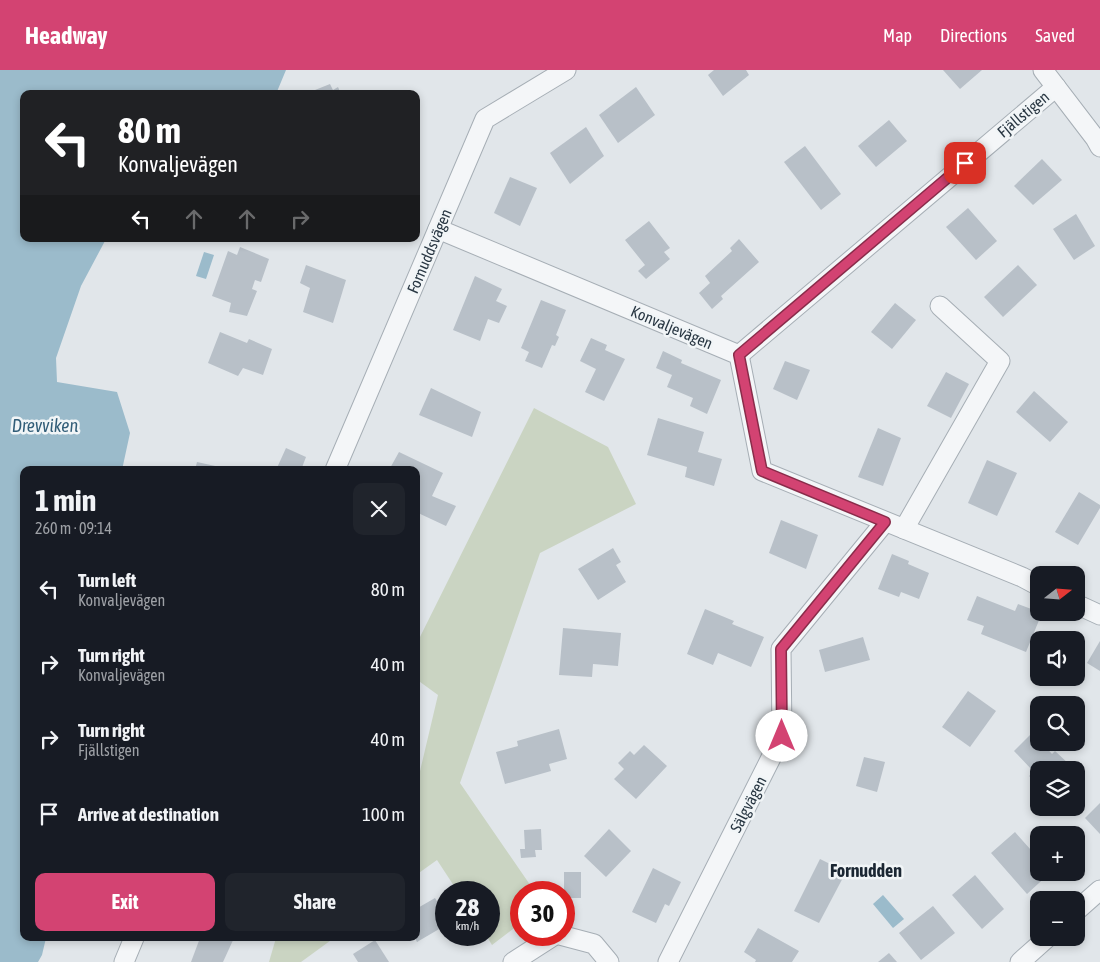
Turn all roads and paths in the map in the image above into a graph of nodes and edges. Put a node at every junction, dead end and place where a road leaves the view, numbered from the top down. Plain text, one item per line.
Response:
1 (566, 70) edge
2 (1043, 70) edge
3 (1056, 87) junction
4 (1098, 140) edge
5 (438, 229) junction
6 (940, 306) dead end
7 (739, 355) junction
8 (337, 466) edge
9 (885, 522) junction
10 (904, 529) junction
11 (1030, 581) edge
12 (1085, 608) edge
13 (1100, 615) edge
14 (1100, 891) edge
15 (1085, 904) edge
16 (575, 939) edge
17 (133, 941) edge
18 (538, 946) edge
19 (1038, 946) edge
20 (124, 962) edge
21 (513, 962) edge
22 (609, 962) edge
23 (668, 962) edge
24 (1020, 962) edge

1 - 5 street, Fornuddsvägen
2 - 3 street
3 - 4 street
3 - 7 street, Fjällstigen
5 - 7 street, Konvaljevägen
5 - 8 street, Fornuddsvägen
6 - 10 street
7 - 9 street
9 - 10 street
9 - 23 street, Sälgvägen
10 - 11 street
12 - 13 street
14 - 15 street
16 - 22 street
17 - 20 street
18 - 21 street
19 - 24 street

